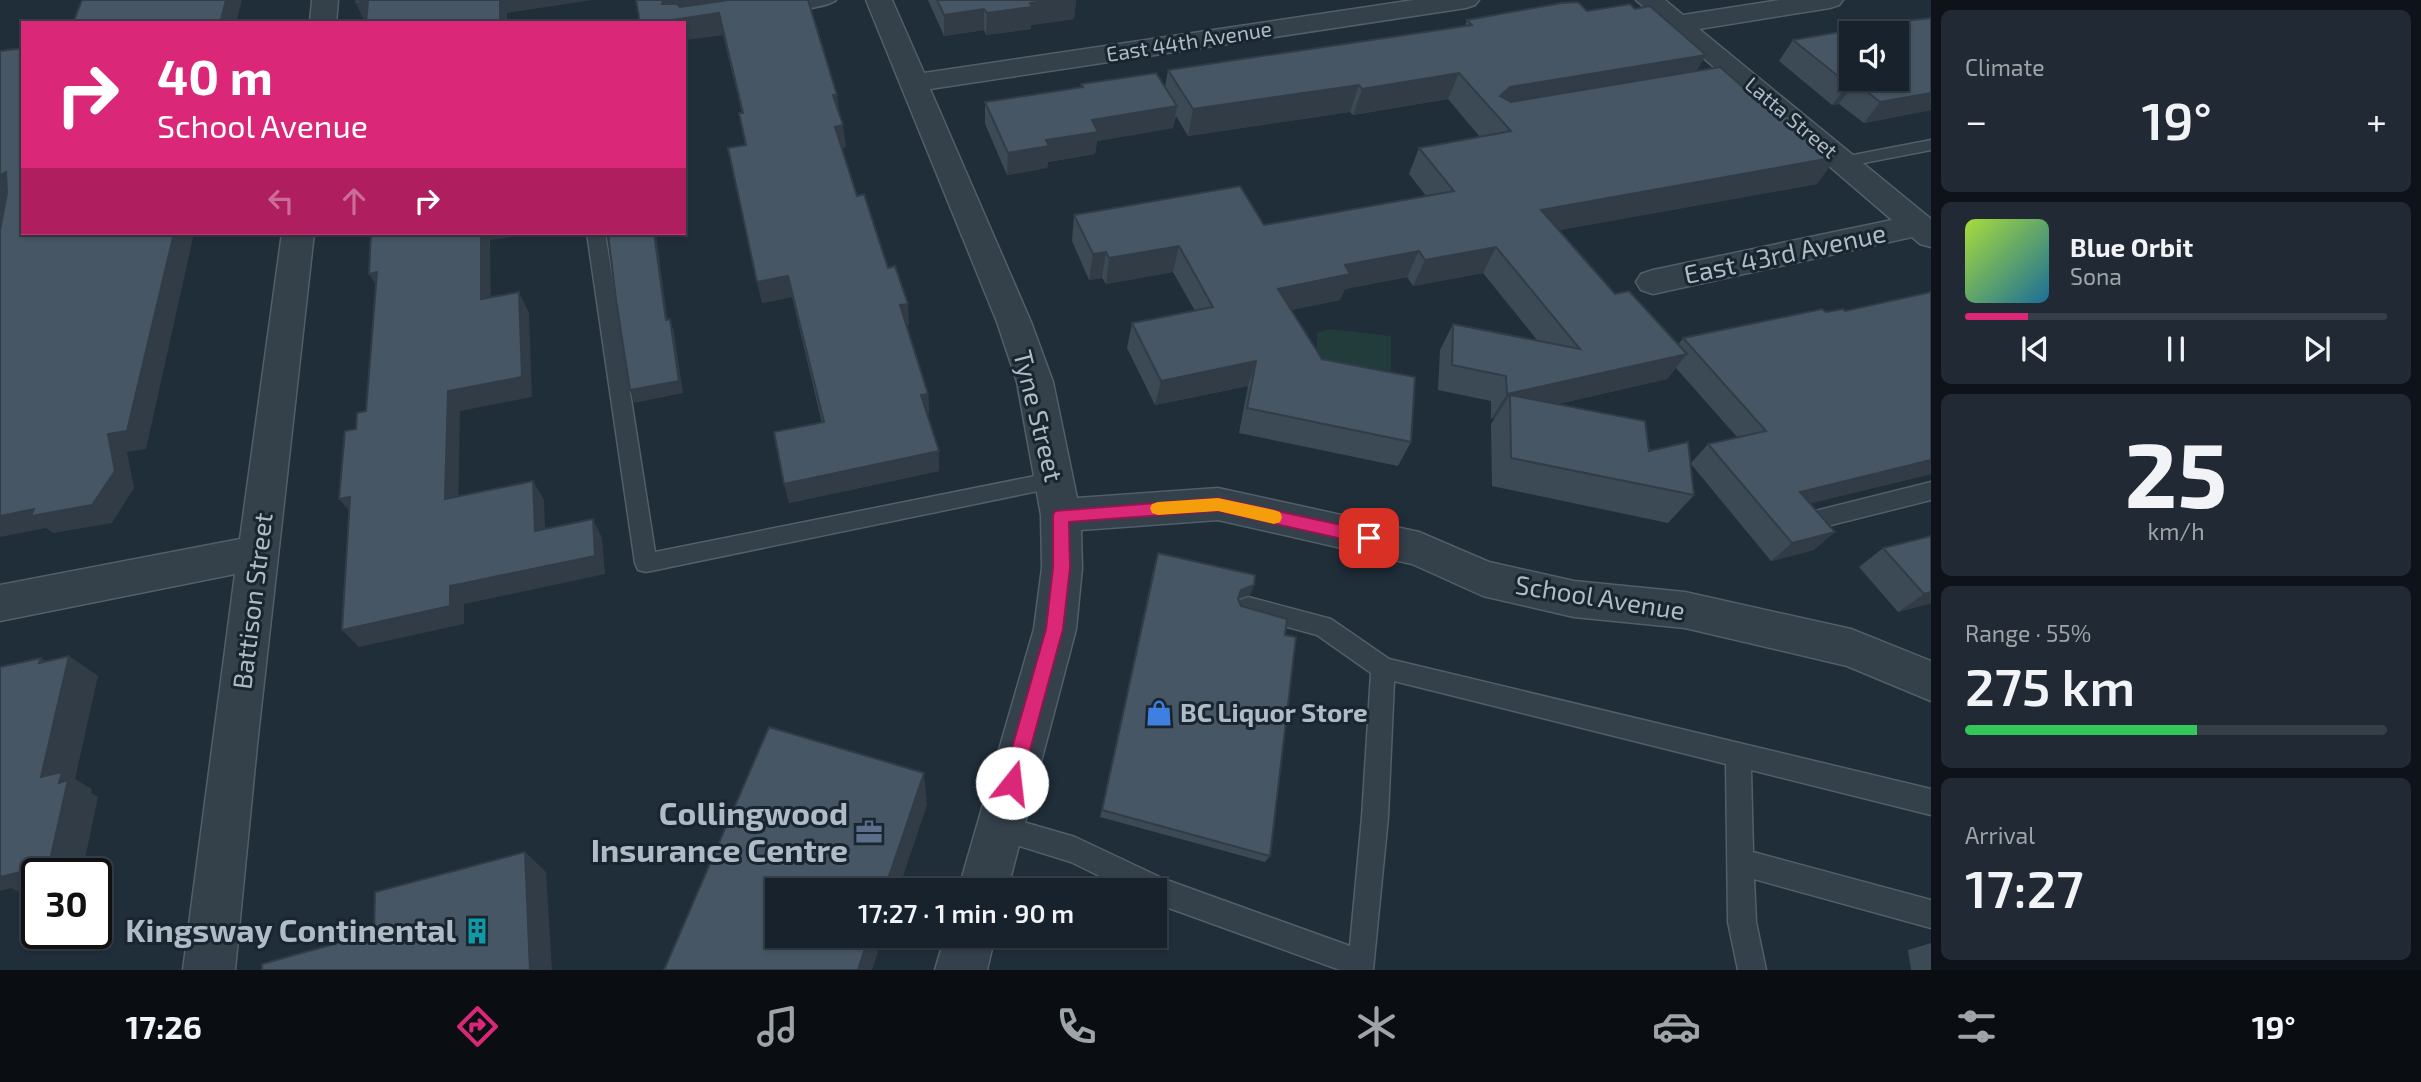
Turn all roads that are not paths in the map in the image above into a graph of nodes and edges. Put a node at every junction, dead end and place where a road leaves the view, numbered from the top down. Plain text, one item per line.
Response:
1 (325, 0) edge
2 (829, 0) edge
3 (879, 0) edge
4 (1466, 0) edge
5 (1649, 0) edge
6 (1830, 0) edge
7 (765, 9) edge
8 (323, 21) edge
9 (1678, 24) junction
10 (913, 83) junction
11 (1931, 145) edge
12 (1843, 162) junction
13 (1925, 231) edge
14 (298, 235) edge
15 (596, 235) edge
16 (1653, 282) dead end
17 (1931, 491) edge
18 (1058, 497) junction
19 (1811, 521) edge
20 (259, 552) junction
21 (0, 603) edge
22 (1248, 607) edge
23 (1383, 668) junction
24 (1931, 681) edge
25 (1738, 754) junction
26 (1931, 802) edge
27 (999, 828) junction
28 (1740, 862) junction
29 (986, 878) edge
30 (1931, 914) edge
31 (967, 948) edge
32 (209, 970) edge
33 (961, 970) edge
34 (1752, 970) edge

1 - 8 street
2 - 7 lane
3 - 10 street, Tyne Street
4 - 10 street, East 44th Avenue
5 - 9 street, Latta Street
6 - 9 street
9 - 12 street, Latta Street
10 - 18 street, Tyne Street
11 - 12 lane
12 - 13 street, Latta Street
13 - 16 street, East 43rd Avenue
14 - 20 street, Battison Street
15 - 18 lane
17 - 19 lane
18 - 24 street, School Avenue
18 - 27 street, Tyne Street
20 - 21 street
20 - 32 street, Battison Street
22 - 23 lane
23 - 25 lane
23 - 27 lane
25 - 26 lane
25 - 28 lane
27 - 29 street, Tyne Street
28 - 30 lane
28 - 34 lane
31 - 33 street

